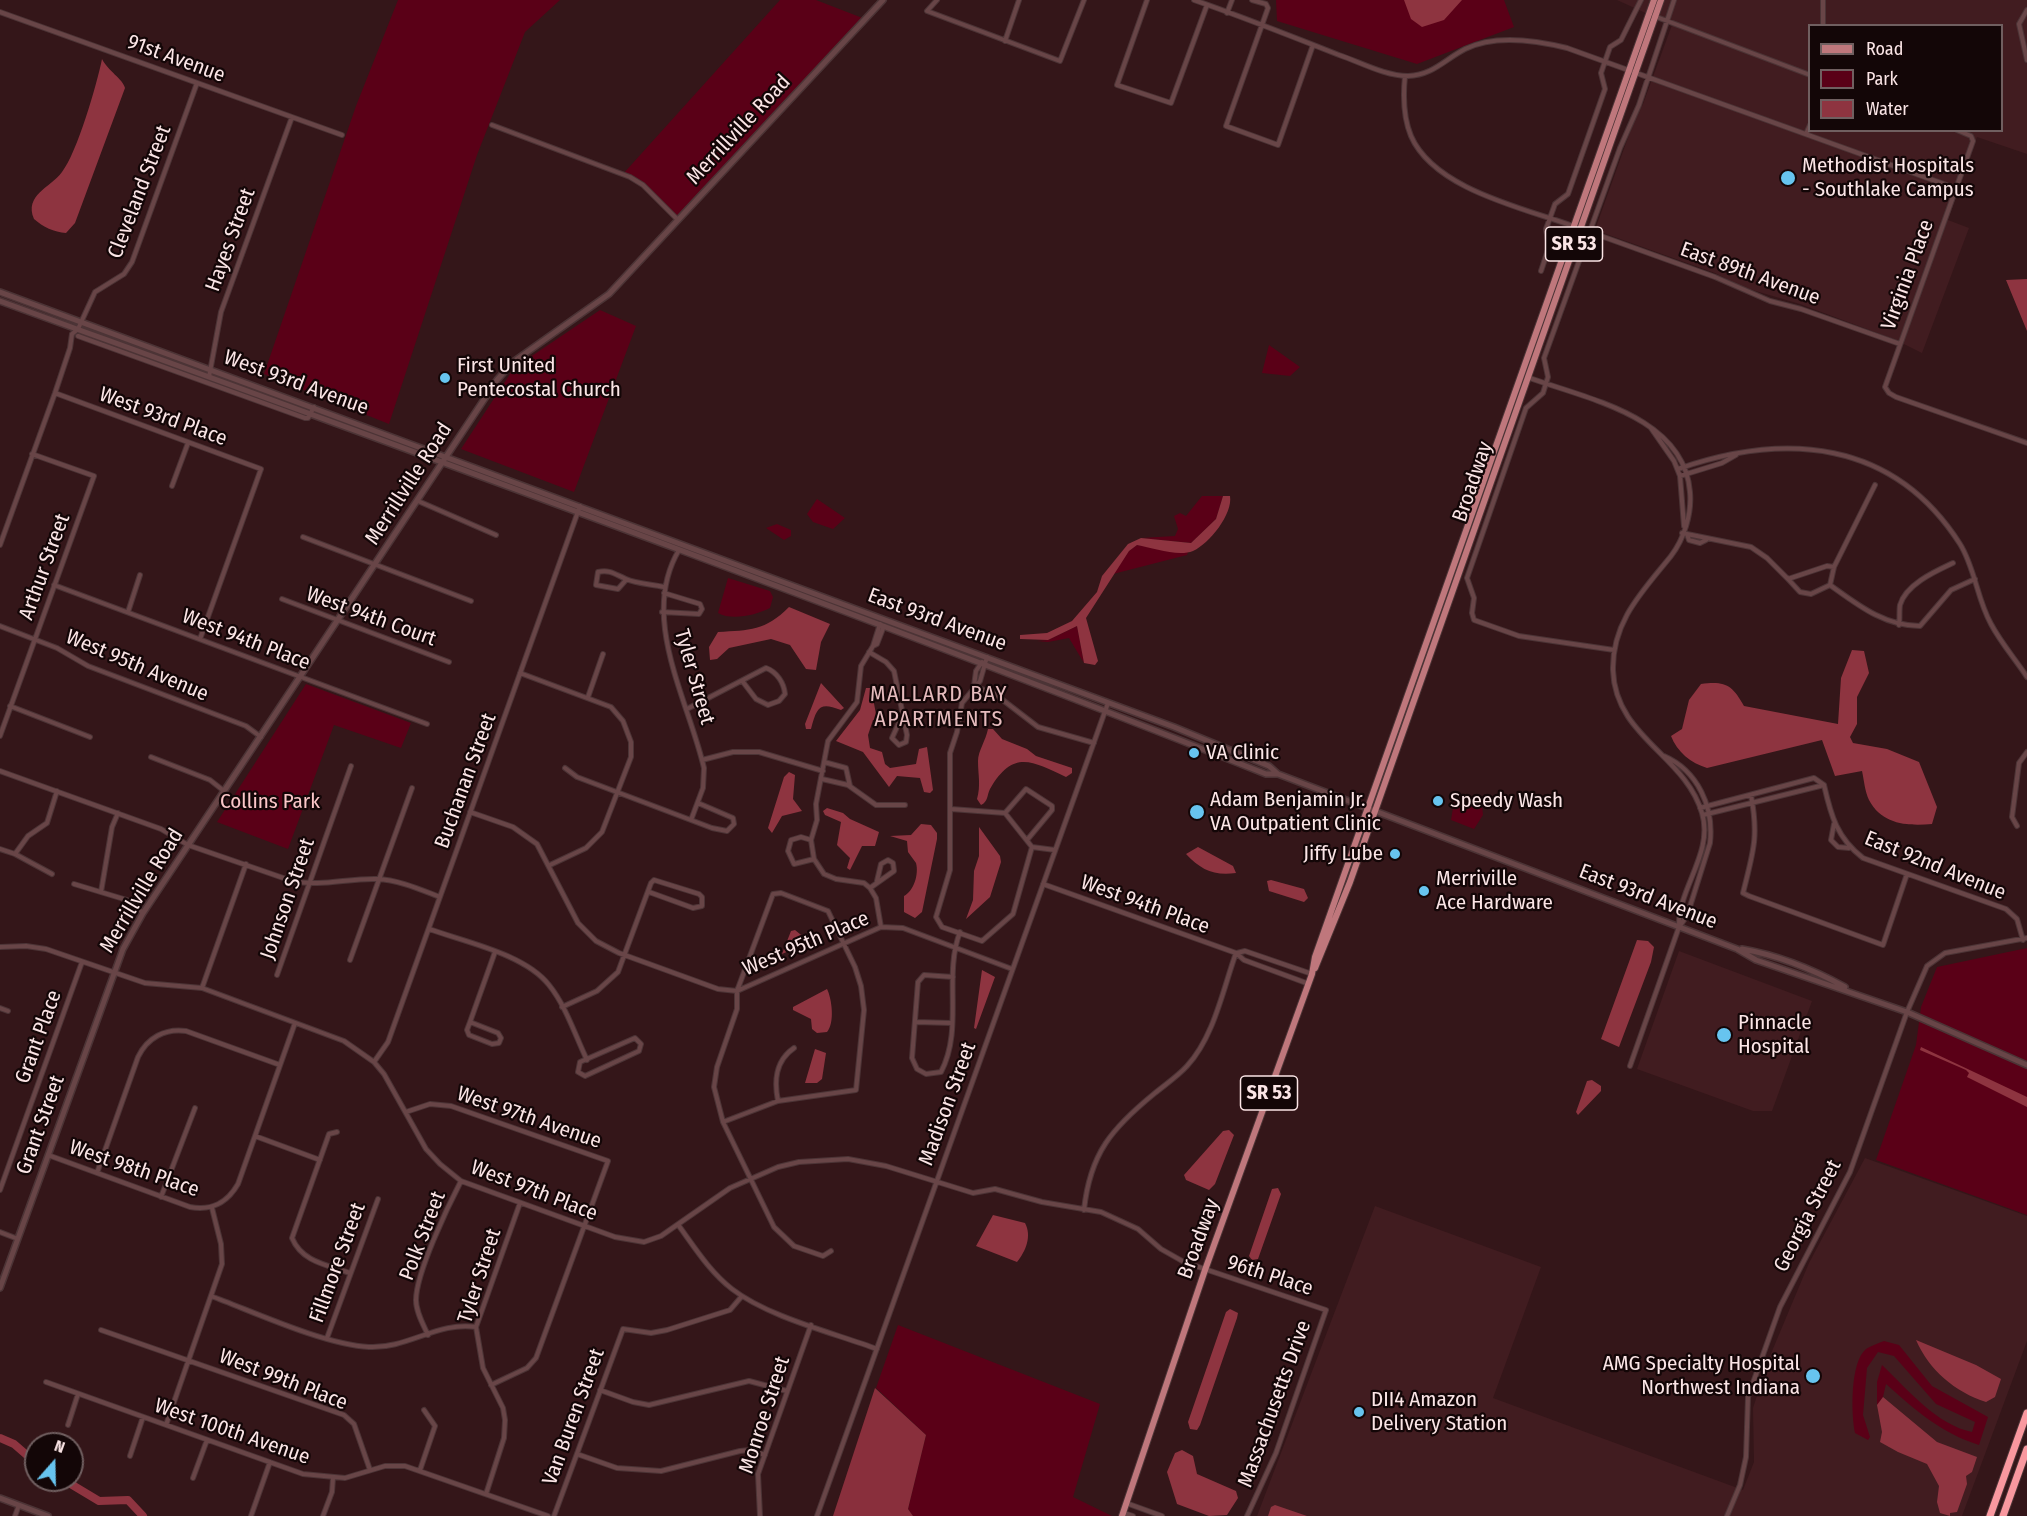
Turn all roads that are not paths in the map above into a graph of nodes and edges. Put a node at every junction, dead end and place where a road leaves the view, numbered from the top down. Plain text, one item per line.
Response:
1 (883, 0) edge
2 (937, 0) edge
3 (1019, 0) edge
4 (1084, 0) edge
5 (1147, 0) edge
6 (1194, 0) edge
7 (1232, 0) edge
8 (1252, 0) edge
9 (1641, 0) edge
10 (1661, 0) edge
11 (1674, 0) edge
12 (1824, 0) edge
13 (1653, 2) edge
14 (1207, 5) junction
15 (2027, 10) edge
16 (0, 12) edge
17 (1227, 13) junction
18 (1655, 18) junction
19 (1668, 24) junction
20 (1823, 24) edge
21 (1261, 25) junction
22 (1005, 41) junction
23 (1313, 45) junction
24 (2027, 60) edge
25 (1605, 61) junction
26 (1632, 71) junction
27 (1808, 75) edge
28 (1405, 76) junction
29 (1649, 77) junction
30 (197, 83) junction
31 (292, 117) junction
32 (492, 125) dead end
33 (1808, 128) edge
34 (1962, 132) edge
35 (1806, 134) junction
36 (342, 135) dead end
37 (1955, 188) junction
38 (1550, 218) junction
39 (677, 219) junction
40 (1573, 226) junction
41 (1590, 232) junction
42 (1541, 271) dead end
43 (0, 292) edge
44 (0, 301) edge
45 (81, 321) junction
46 (78, 329) junction
47 (78, 336) junction
48 (1900, 344) junction
49 (70, 348) junction
50 (210, 369) junction
51 (1524, 376) junction
52 (209, 377) junction
53 (1546, 384) junction
54 (55, 393) junction
55 (314, 407) junction
56 (310, 414) junction
57 (1651, 428) junction
58 (188, 443) junction
59 (2027, 443) edge
60 (32, 454) junction
61 (1737, 454) junction
62 (447, 456) junction
63 (443, 463) junction
64 (1685, 467) junction
65 (1678, 470) junction
66 (1688, 474) junction
67 (1680, 476) junction
68 (1875, 485) dead end
69 (172, 486) dead end
70 (418, 501) junction
71 (579, 509) junction
72 (1684, 526) junction
73 (1685, 534) junction
74 (496, 535) dead end
75 (303, 537) dead end
76 (683, 543) junction
77 (0, 545) edge
78 (679, 550) junction
79 (1953, 563) dead end
80 (377, 565) junction
81 (1834, 567) junction
82 (140, 575) dead end
83 (1788, 579) junction
84 (1975, 579) junction
85 (626, 580) junction
86 (54, 585) junction
87 (1830, 585) junction
88 (664, 587) junction
89 (663, 593) junction
90 (282, 599) dead end
91 (471, 601) dead end
92 (128, 612) junction
93 (662, 612) junction
94 (884, 619) junction
95 (337, 621) junction
96 (1899, 625) junction
97 (0, 626) edge
98 (882, 626) junction
99 (34, 639) junction
100 (200, 639) junction
101 (1614, 650) junction
102 (869, 652) junction
103 (603, 654) dead end
104 (987, 656) junction
105 (449, 662) dead end
106 (984, 664) junction
107 (520, 673) junction
108 (301, 677) junction
109 (2027, 677) edge
110 (743, 682) junction
111 (974, 686) junction
112 (588, 697) junction
113 (1108, 702) junction
114 (10, 706) junction
115 (687, 709) junction
116 (1106, 710) junction
117 (903, 714) junction
118 (426, 724) dead end
119 (0, 736) edge
120 (90, 736) dead end
121 (261, 737) junction
122 (1094, 743) junction
123 (2027, 752) edge
124 (1664, 756) junction
125 (151, 758) dead end
126 (702, 760) junction
127 (824, 762) junction
128 (351, 766) dead end
129 (566, 768) dead end
130 (0, 771) edge
131 (823, 771) junction
132 (1278, 774) junction
133 (822, 779) junction
134 (1824, 785) junction
135 (850, 786) junction
136 (412, 788) dead end
137 (57, 791) junction
138 (224, 791) junction
139 (618, 792) junction
140 (1751, 795) junction
141 (1752, 802) junction
142 (698, 803) junction
143 (905, 806) dead end
144 (1366, 806) junction
145 (1707, 806) junction
146 (1700, 808) junction
147 (951, 809) junction
148 (1375, 809) junction
149 (470, 812) junction
150 (118, 813) junction
151 (1005, 813) junction
152 (1709, 813) junction
153 (1703, 815) junction
154 (691, 820) junction
155 (1834, 824) junction
156 (2017, 826) dead end
157 (811, 840) junction
158 (1027, 840) junction
159 (188, 845) junction
160 (1032, 847) junction
161 (1850, 848) junction
162 (0, 849) edge
163 (1055, 850) junction
164 (15, 854) junction
165 (814, 859) junction
166 (246, 864) junction
167 (550, 865) junction
168 (52, 874) dead end
169 (1907, 874) junction
170 (378, 879) junction
171 (877, 881) junction
172 (74, 884) dead end
173 (308, 884) junction
174 (1043, 885) junction
175 (870, 888) junction
176 (101, 892) junction
177 (649, 892) junction
178 (440, 897) junction
179 (143, 913) junction
180 (881, 927) junction
181 (1679, 927) junction
182 (429, 929) junction
183 (960, 932) junction
184 (2025, 939) edge
185 (842, 942) junction
186 (0, 947) edge
187 (954, 948) junction
188 (495, 952) junction
189 (1236, 953) junction
190 (625, 956) junction
191 (350, 960) dead end
192 (82, 962) junction
193 (1012, 969) junction
194 (113, 973) junction
195 (1312, 974) junction
196 (277, 975) dead end
197 (953, 976) junction
198 (1309, 984) junction
199 (202, 988) junction
200 (737, 991) junction
201 (562, 1007) junction
202 (0, 1008) edge
203 (8, 1011) dead end
204 (1907, 1012) junction
205 (470, 1022) junction
206 (916, 1022) junction
207 (295, 1023) junction
208 (952, 1023) junction
209 (794, 1048) dead end
210 (586, 1060) junction
211 (374, 1062) junction
212 (280, 1065) junction
213 (2027, 1065) edge
214 (1630, 1066) dead end
215 (778, 1101) junction
216 (195, 1108) dead end
217 (406, 1112) junction
218 (723, 1122) junction
219 (337, 1132) dead end
220 (255, 1136) junction
221 (48, 1155) junction
222 (320, 1161) junction
223 (97, 1173) junction
224 (750, 1178) junction
225 (461, 1181) junction
226 (936, 1183) junction
227 (0, 1190) edge
228 (161, 1197) junction
229 (378, 1199) dead end
230 (520, 1203) junction
231 (212, 1208) junction
232 (1084, 1210) junction
233 (584, 1226) junction
234 (678, 1226) junction
235 (0, 1232) edge
236 (18, 1239) junction
237 (831, 1251) dead end
238 (1206, 1270) junction
239 (350, 1273) junction
240 (0, 1288) edge
241 (211, 1296) junction
242 (742, 1296) junction
243 (1326, 1310) joint
244 (811, 1325) junction
245 (476, 1328) junction
246 (101, 1330) dead end
247 (428, 1335) junction
248 (327, 1338) junction
249 (877, 1348) junction
250 (189, 1360) junction
251 (46, 1382) dead end
252 (491, 1385) junction
253 (600, 1390) junction
254 (787, 1391) junction
255 (78, 1394) junction
256 (424, 1410) dead end
257 (2027, 1413) edge
258 (143, 1417) junction
259 (68, 1425) dead end
260 (166, 1425) junction
261 (207, 1440) junction
262 (2027, 1449) edge
263 (578, 1454) junction
264 (765, 1455) junction
265 (130, 1456) dead end
266 (270, 1462) junction
267 (420, 1470) junction
268 (370, 1471) junction
269 (193, 1478) dead end
270 (333, 1478) junction
271 (486, 1494) junction
272 (0, 1498) edge
273 (1126, 1503) junction
274 (19, 1505) junction
275 (1252, 1509) junction
276 (1122, 1514) edge
277 (15, 1516) edge
278 (46, 1516) edge
279 (251, 1516) edge
280 (323, 1516) edge
281 (548, 1516) edge
282 (554, 1516) edge
283 (760, 1516) edge
284 (817, 1516) edge
285 (1133, 1516) edge
286 (1162, 1516) edge
287 (1247, 1516) edge
288 (1251, 1516) edge
289 (1727, 1516) edge
290 (1990, 1516) edge
291 (2002, 1516) edge

1 - 39 street, Merrillville Road
2 - 22 street
3 - 22 street
4 - 22 street
5 - 14 street
6 - 14 street
7 - 17 street
8 - 21 street
9 - 25 street
10 - 18 main road, Broadway / SR 53
11 - 19 street
12 - 20 street
13 - 18 street
13 - 26 main road, Broadway / SR 53
14 - 17 street
15 - 24 street
16 - 30 street, 91st Avenue
17 - 21 street
18 - 19 street
18 - 26 main road, Broadway / SR 53
19 - 27 street
19 - 29 street
21 - 23 street
21 - 23 street
23 - 28 street
25 - 26 street
25 - 28 street
25 - 38 street
26 - 29 street
26 - 40 main road, Broadway / SR 53
26 - 51 main road, Broadway / SR 53
28 - 38 street
29 - 35 street
29 - 41 street
30 - 31 street, 91st Avenue
30 - 45 street, Cleveland Street
31 - 36 street, 91st Avenue
31 - 50 street, Hayes Street
32 - 39 street
33 - 35 street
34 - 37 street, Virginia Place
35 - 37 street
37 - 48 street, Virginia Place
38 - 40 street
38 - 42 street
39 - 62 street, Merrillville Road
40 - 51 main road, Broadway / SR 53
41 - 48 street, East 89th Avenue
41 - 53 street
43 - 45 street, West 93rd Avenue
44 - 46 street, West 93rd Avenue
45 - 46 street, Cleveland Street
45 - 50 street, West 93rd Avenue
46 - 47 street, Cleveland Street
46 - 49 street, Cleveland Street
46 - 52 street, West 93rd Avenue
47 - 49 street, Cleveland Street
47 - 56 street
48 - 59 street, Virginia Place
49 - 54 street, Cleveland Street
50 - 52 street, Hayes Street
50 - 55 street, West 93rd Avenue
51 - 53 street
51 - 144 main road, Broadway / SR 53
51 - 148 main road, Broadway / SR 53
52 - 56 street, West 93rd Avenue
53 - 57 street
53 - 101 street
54 - 58 street, West 93rd Place
54 - 60 street, Cleveland Street
55 - 56 street
55 - 62 street, West 93rd Avenue
56 - 63 street, West 93rd Avenue
57 - 64 street
57 - 65 street
58 - 69 street
58 - 100 street, West 93rd Place
60 - 77 street, Cleveland Street
60 - 86 street, Arthur Street
61 - 64 street
61 - 66 street
61 - 84 street
62 - 63 street, Merrillville Road
62 - 71 street, West 93rd Avenue
63 - 70 street, Merrillville Road
63 - 71 street, West 93rd Avenue
64 - 65 street
64 - 66 street
65 - 67 street
66 - 67 street
66 - 72 street
67 - 72 street
68 - 81 street
70 - 74 street
70 - 80 street, Merrillville Road
71 - 76 street, East 93rd Avenue
71 - 78 street, East 93rd Avenue
71 - 107 street, Buchanan Street
72 - 73 street
73 - 83 street
73 - 101 street
75 - 80 street
76 - 78 street, Tyler Street
76 - 94 street, East 93rd Avenue
78 - 88 street, Tyler Street
78 - 98 street, East 93rd Avenue
79 - 96 street
80 - 91 street
80 - 95 street, Merrillville Road
81 - 83 street
81 - 87 street
82 - 92 street
83 - 87 street
84 - 96 street
84 - 109 street
85 - 85 street
85 - 88 street
86 - 92 street, West 94th Place
86 - 99 street, Arthur Street
87 - 96 street
88 - 89 street, Tyler Street
89 - 93 street, Tyler Street
89 - 93 street
90 - 95 street, West 94th Court
92 - 100 street, West 94th Place
93 - 115 street, Tyler Street
94 - 98 street
94 - 104 street, East 93rd Avenue
95 - 105 street, West 94th Court
95 - 108 street, Merrillville Road
97 - 99 street, West 95th Avenue
98 - 102 street
98 - 106 street, East 93rd Avenue
99 - 114 street, Arthur Street
99 - 121 street, West 95th Avenue
100 - 108 street, West 94th Place
101 - 124 street
102 - 117 street
102 - 127 street
103 - 112 street
104 - 106 street
104 - 113 street, East 93rd Avenue
106 - 111 street
106 - 111 street
106 - 116 street, East 93rd Avenue
107 - 112 street
107 - 149 street, Buchanan Street
108 - 118 street, West 94th Place
108 - 121 street, Merrillville Road
110 - 110 street
110 - 115 street
111 - 122 street
111 - 147 street
112 - 139 street
113 - 116 street, Madison Street
113 - 132 street, East 93rd Avenue
114 - 119 street, Arthur Street
114 - 120 street
115 - 126 street, Tyler Street
116 - 122 street, Madison Street
116 - 132 street, East 93rd Avenue
117 - 117 street
121 - 138 street, Merrillville Road
122 - 163 street, Madison Street
123 - 156 street
124 - 145 street
124 - 146 street
125 - 138 street
126 - 131 street
126 - 142 street, Tyler Street
127 - 131 street
127 - 135 street
128 - 173 street, Johnson Street
129 - 139 street
130 - 137 street
131 - 133 street
132 - 144 street, East 93rd Avenue
133 - 135 street
133 - 157 street
134 - 140 street
134 - 141 street
134 - 155 street, East 92nd Avenue
135 - 143 street
136 - 170 street
137 - 150 street
137 - 164 street
138 - 159 street, Merrillville Road
139 - 154 street
139 - 167 street
140 - 141 street
140 - 145 street
141 - 152 street
141 - 169 street
142 - 154 street, Tyler Street
142 - 154 street
144 - 148 street, East 93rd Avenue
144 - 195 main road, Broadway / SR 53
145 - 146 street
145 - 152 street
146 - 153 street
147 - 151 street
147 - 183 street
148 - 181 street, East 93rd Avenue
148 - 195 main road, Broadway / SR 53
149 - 167 street, West 95th Place
149 - 178 street, Buchanan Street
150 - 159 street
150 - 176 street
151 - 158 street
151 - 158 street
152 - 153 street
152 - 181 street
153 - 181 street
155 - 161 street, East 92nd Avenue
155 - 161 street
157 - 165 street
157 - 165 street
158 - 160 street
159 - 166 street
159 - 179 street, Merrillville Road
160 - 163 street
160 - 183 street
161 - 169 street, East 92nd Avenue
162 - 164 street
163 - 174 street, Madison Street
164 - 168 street
165 - 175 street
166 - 173 street
166 - 199 street
167 - 190 street, West 95th Place
169 - 184 street, East 92nd Avenue
170 - 173 street
170 - 178 street
170 - 191 street
171 - 171 street
171 - 175 street
172 - 176 street
173 - 196 street, Johnson Street
174 - 189 street, West 94th Place
174 - 193 street, Madison Street
175 - 180 street
176 - 179 street
177 - 177 street
177 - 190 street
178 - 182 street, Buchanan Street
179 - 194 street, Merrillville Road
180 - 185 street, West 95th Place
180 - 187 street, West 95th Place
181 - 204 street, East 93rd Avenue
181 - 214 street
182 - 188 street
182 - 211 street, Buchanan Street
183 - 187 street
184 - 204 street, Georgia Street
185 - 200 street, West 95th Place
185 - 200 street
185 - 215 street
186 - 192 street, West 97th Place
187 - 193 street
187 - 197 street
188 - 201 street
188 - 205 street
189 - 195 street, West 94th Place
189 - 198 street, West 94th Place
189 - 232 street
190 - 200 street, West 95th Place
190 - 201 street
192 - 194 street, West 97th Place
192 - 227 street, Grant Place
193 - 226 street, Madison Street
194 - 199 street, West 97th Place
194 - 221 street, Grant Street
195 - 198 main road, Broadway / SR 53
197 - 206 street
197 - 208 street
198 - 238 main road, Broadway / SR 53
199 - 207 street, West 97th Place
200 - 218 street
201 - 210 street
202 - 203 street
204 - 213 street, East 93rd Avenue
204 - 289 street, Georgia Street
205 - 205 street
206 - 208 street
206 - 208 street
207 - 211 street, West 97th Place
207 - 212 street
209 - 215 street
210 - 210 street
211 - 217 street, West 97th Place
212 - 220 street
212 - 223 street
215 - 218 street
216 - 228 street
217 - 225 street, West 97th Place
217 - 233 street, West 97th Avenue
218 - 224 street
219 - 222 street
220 - 222 street
220 - 231 street
221 - 223 street, West 98th Place
221 - 236 street, Grant Street
222 - 239 street
223 - 228 street, West 98th Place
224 - 226 street, West 97th Place
224 - 234 street, West 97th Place
224 - 237 street
225 - 230 street, West 97th Place
225 - 247 street, Polk Street
226 - 232 street, 96th Place
226 - 249 street, Madison Street
228 - 231 street, West 98th Place
229 - 239 street, Fillmore Street
230 - 233 street, West 97th Place
230 - 245 street, Tyler Street
231 - 241 street
232 - 238 street, 96th Place
233 - 234 street, West 97th Place
233 - 252 street
234 - 242 street
235 - 236 street
236 - 240 street, Grant Street
238 - 243 street, 96th Place
238 - 273 main road, Broadway / SR 53
239 - 248 street, Fillmore Street
241 - 248 street
241 - 250 street
242 - 244 street
242 - 253 street, Van Buren Street
243 - 275 street, Massachusetts Drive
244 - 249 street
244 - 254 street, Monroe Street
245 - 247 street
245 - 252 street, Tyler Street
246 - 250 street, West 99th Place
247 - 248 street
249 - 284 street, Madison Street
250 - 260 street
250 - 268 street, West 99th Place
251 - 255 street, West 100th Avenue
252 - 271 street, Tyler Street
253 - 254 street
253 - 263 street, Van Buren Street
254 - 264 street, Monroe Street
255 - 258 street, West 100th Avenue
255 - 259 street
256 - 267 street
257 - 290 highway
258 - 260 street, West 100th Avenue
258 - 265 street
260 - 261 street, West 100th Avenue
261 - 266 street, West 100th Avenue
261 - 269 street
262 - 291 highway
263 - 264 street
263 - 282 street, Van Buren Street
264 - 283 street, Monroe Street
266 - 270 street, West 100th Avenue
266 - 279 street
267 - 268 street, West 100th Avenue
267 - 271 street, West 100th Avenue
268 - 270 street, West 100th Avenue
270 - 280 street
271 - 281 street, West 100th Avenue
272 - 274 street
273 - 276 main road, Broadway / SR 53
273 - 286 street
274 - 277 street
274 - 278 street
275 - 287 street
275 - 288 street
276 - 285 street

